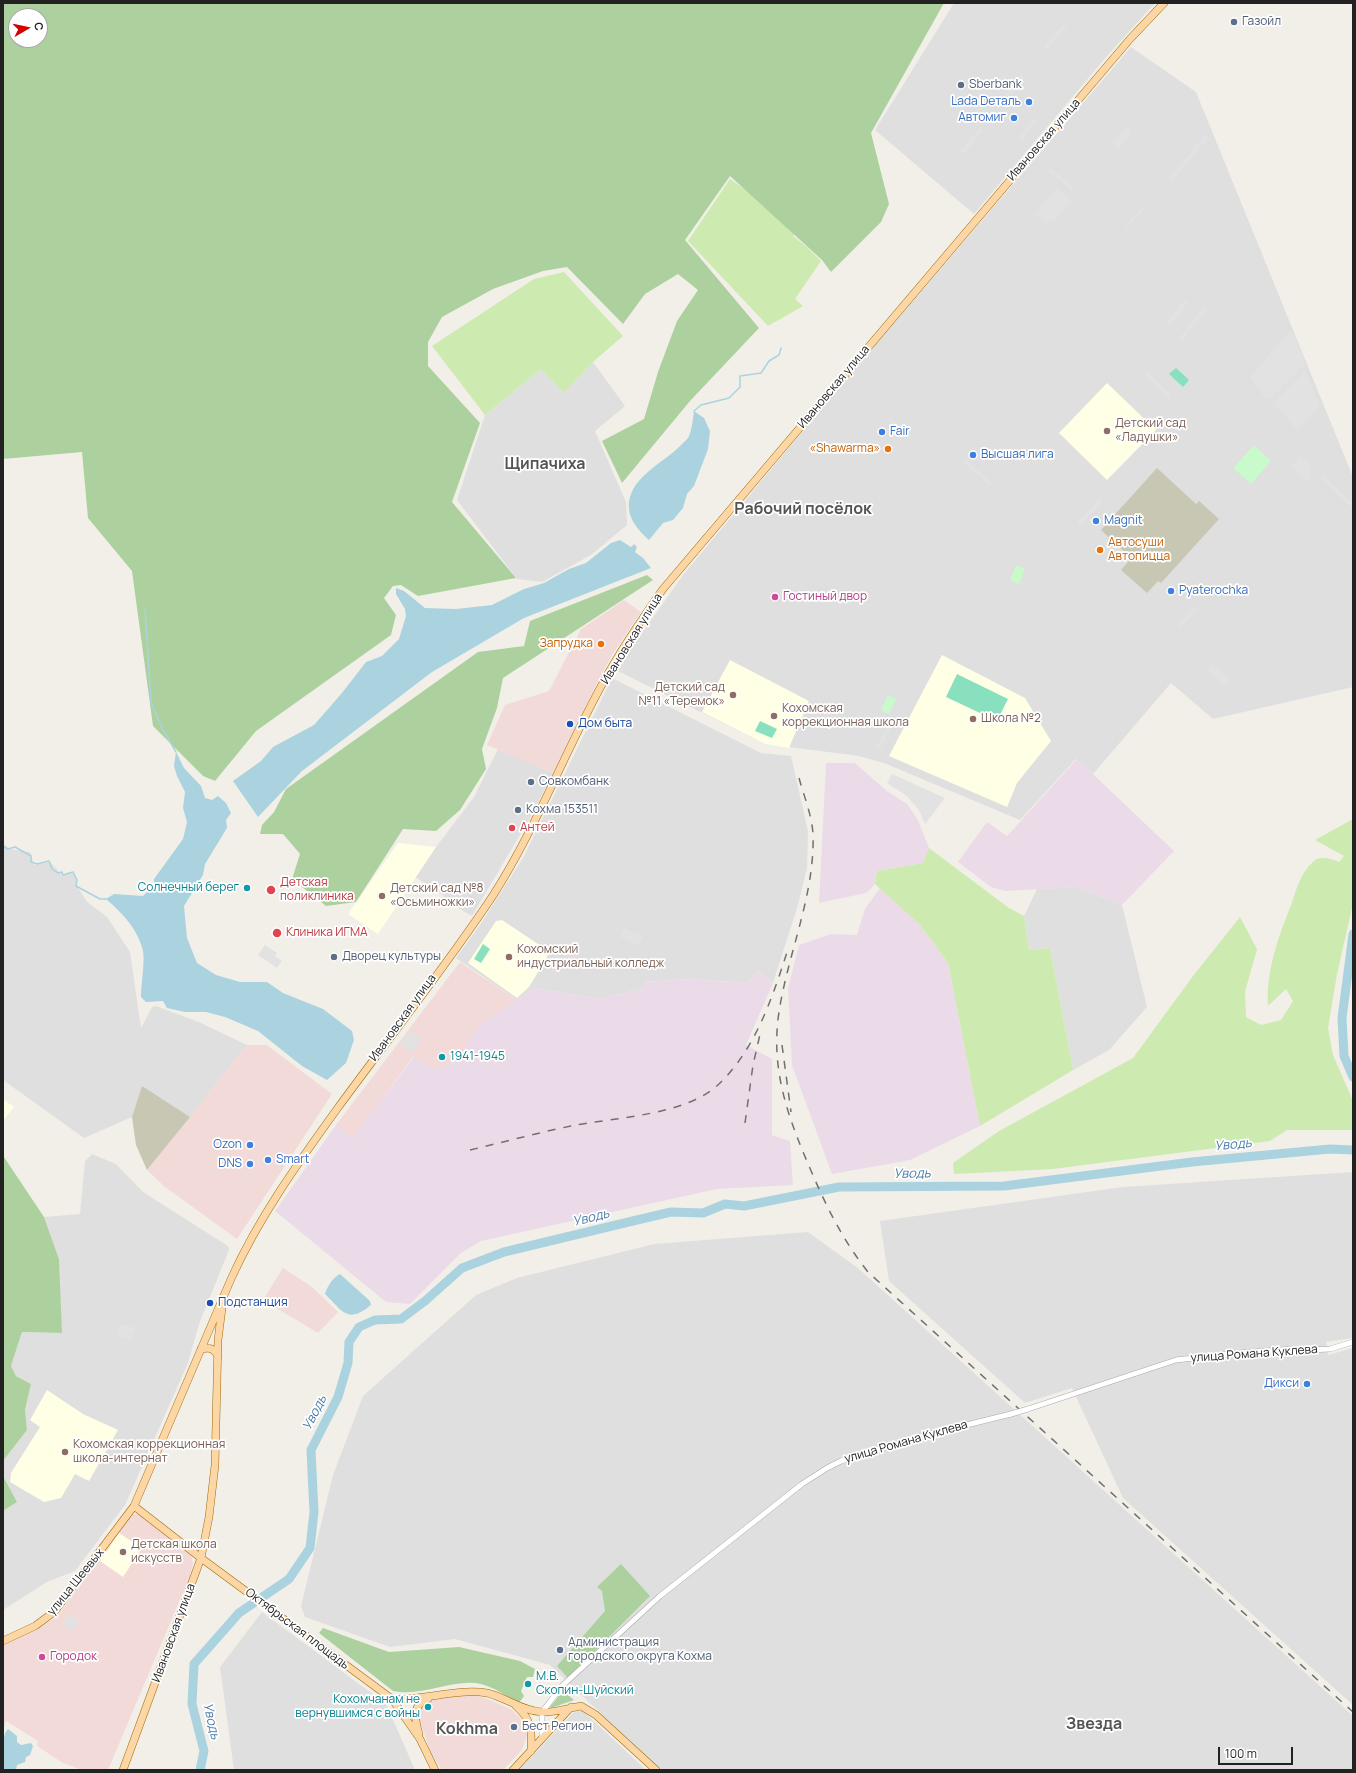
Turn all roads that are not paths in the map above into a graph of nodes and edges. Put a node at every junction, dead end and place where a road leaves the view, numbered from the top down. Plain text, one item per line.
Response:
1 (1166, 3) edge
2 (222, 1302) junction
3 (1353, 1342) edge
4 (201, 1349) junction
5 (218, 1356) junction
6 (134, 1506) junction
7 (201, 1558) junction
8 (3, 1641) edge
9 (432, 1697) junction
10 (392, 1699) junction
11 (514, 1705) junction
12 (571, 1707) junction
13 (542, 1712) junction
14 (420, 1739) junction
15 (542, 1739) junction
16 (531, 1751) junction
17 (123, 1770) edge
18 (435, 1770) edge
19 (513, 1770) edge
20 (656, 1770) edge

1 - 2 main road, Ивановская улица
2 - 4 main road, Ивановская улица
2 - 5 main road, Ивановская улица
3 - 13 street, улица Романа Куклева, bridge
4 - 5 main road
4 - 6 main road, Ивановская улица
5 - 7 main road, Ивановская улица
6 - 7 main road, Октябрьская площадь
6 - 8 main road, улица Шеевых
7 - 10 main road, Октябрьская площадь
7 - 17 main road, Ивановская улица
9 - 10 main road
9 - 11 main road
9 - 14 main road
10 - 14 main road, Октябрьская площадь
11 - 13 main road
11 - 16 main road
12 - 13 main road
12 - 15 main road
12 - 20 main road
13 - 15 street
14 - 18 main road
15 - 16 main road
16 - 19 main road

